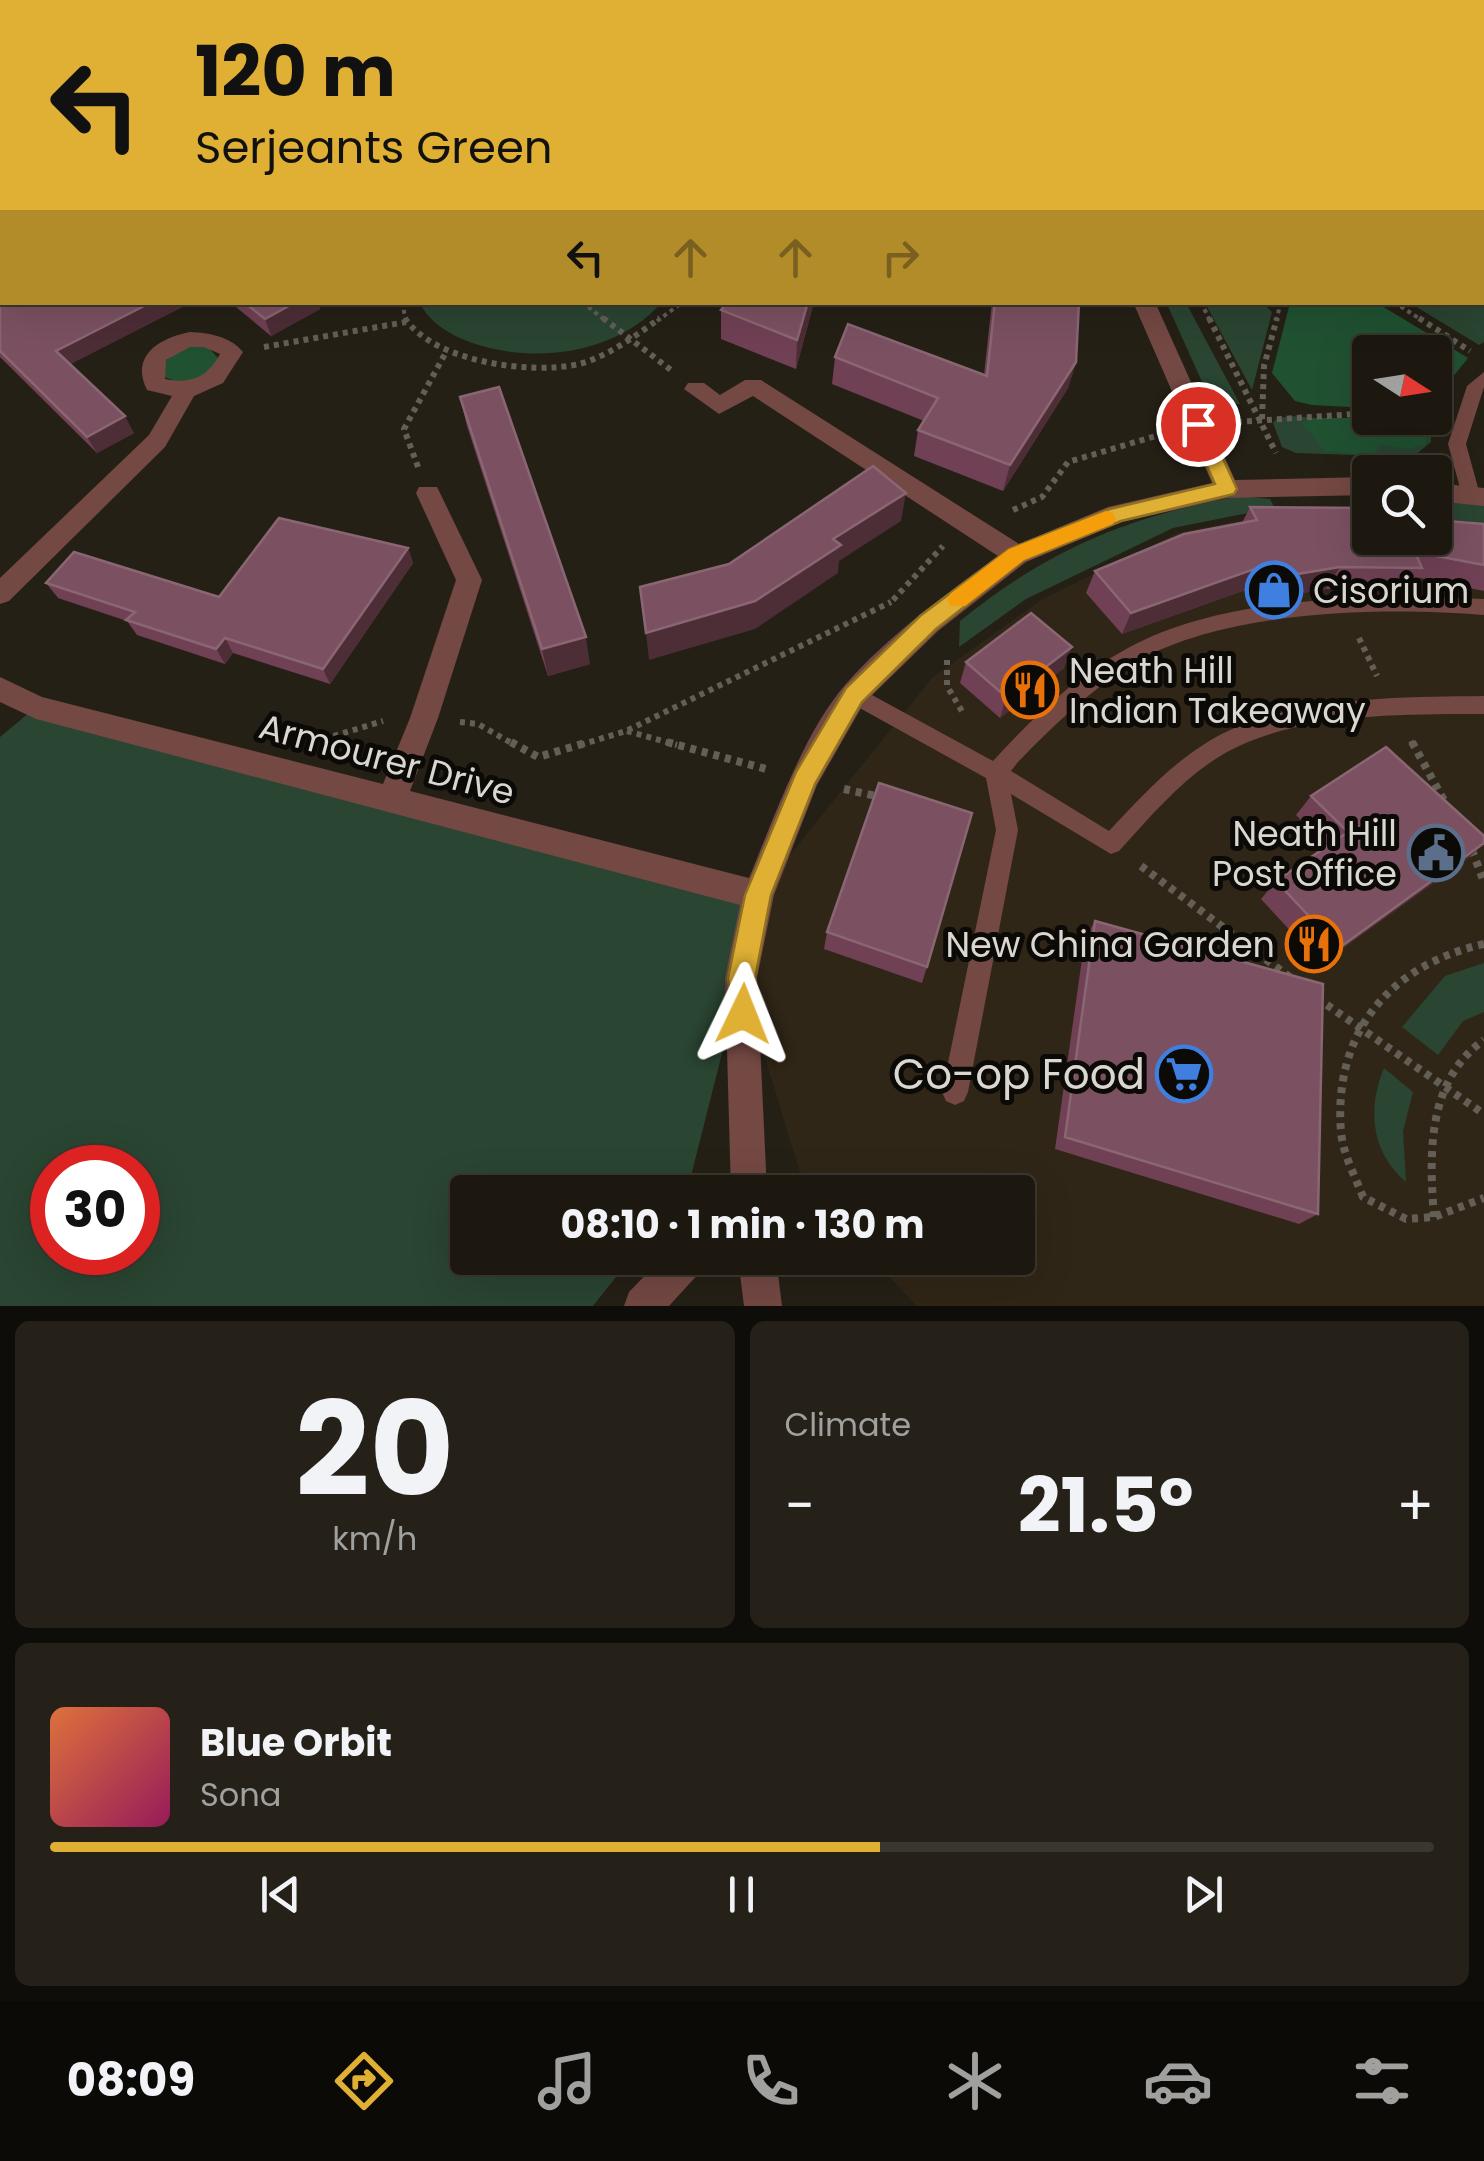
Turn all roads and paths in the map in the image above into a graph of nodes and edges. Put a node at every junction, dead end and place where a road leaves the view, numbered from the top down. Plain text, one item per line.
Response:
1 (403, 305) edge
2 (586, 305) edge
3 (679, 305) edge
4 (1145, 305) edge
5 (1280, 305) edge
6 (1399, 305) edge
7 (406, 322) junction
8 (631, 338) junction
9 (232, 352) junction
10 (446, 352) junction
11 (1484, 360) edge
12 (1484, 378) edge
13 (696, 389) joint
14 (186, 391) junction
15 (1352, 414) edge
16 (1262, 422) junction
17 (1198, 424) junction
18 (1352, 486) edge
19 (1227, 489) junction
20 (428, 493) joint
21 (1452, 494) edge
22 (1477, 496) edge
23 (966, 522) junction
24 (1017, 555) junction
25 (0, 594) edge
26 (1484, 608) edge
27 (880, 617) dead end
28 (947, 654) dead end
29 (0, 689) edge
30 (854, 695) junction
31 (1484, 705) edge
32 (626, 730) dead end
33 (1016, 750) junction
34 (777, 754) dead end
35 (766, 768) junction
36 (996, 774) junction
37 (804, 780) junction
38 (392, 798) junction
39 (892, 799) edge
40 (1111, 844) junction
41 (758, 895) junction
42 (1484, 944) edge
43 (1298, 984) edge
44 (1314, 996) edge
45 (1361, 1031) junction
46 (1484, 1040) edge
47 (1444, 1086) junction
48 (954, 1092) dead end
49 (1484, 1114) edge
50 (748, 1175) edge
51 (1484, 1198) edge
52 (1434, 1217) junction
53 (672, 1275) edge
54 (759, 1275) edge
55 (642, 1306) edge
56 (763, 1306) edge

1 - 7 path
2 - 8 path
3 - 8 path
4 - 17 street
5 - 16 path
6 - 11 path
7 - 9 path
7 - 10 path
8 - 10 path
8 - 13 path
9 - 14 street
9 - 14 street
10 - 20 path
12 - 22 lane
13 - 23 street
14 - 25 street
15 - 16 path
16 - 17 path
17 - 19 street
17 - 23 path
18 - 19 street
19 - 24 street
20 - 38 street
21 - 22 street
23 - 24 street
23 - 27 path
24 - 30 street
26 - 33 lane
28 - 33 path
29 - 38 street, Armourer Drive
30 - 36 lane
30 - 37 street
31 - 40 lane
32 - 35 path
33 - 36 lane
34 - 35 path
35 - 37 path
36 - 40 lane
36 - 48 lane
37 - 39 path
37 - 41 street
38 - 41 street, Armourer Drive
40 - 43 path
41 - 50 street
42 - 45 path
44 - 45 path
45 - 47 path
45 - 52 path
46 - 47 path
47 - 49 path
47 - 52 path
51 - 52 path
53 - 55 street
54 - 56 street

